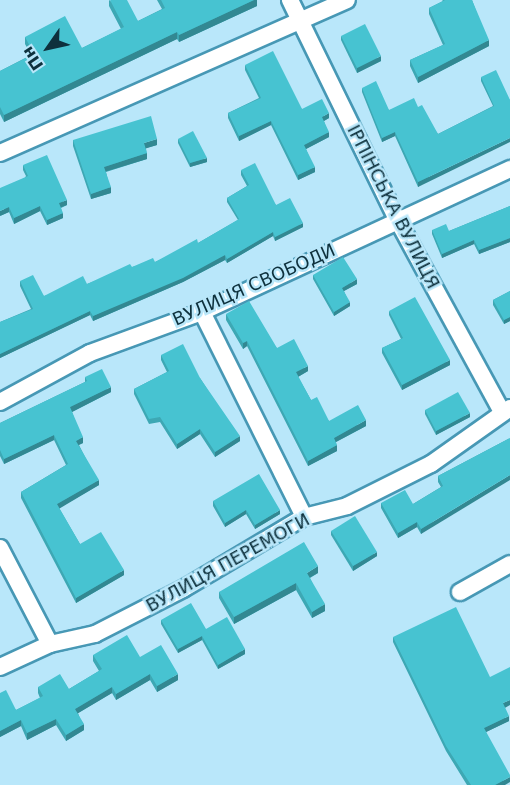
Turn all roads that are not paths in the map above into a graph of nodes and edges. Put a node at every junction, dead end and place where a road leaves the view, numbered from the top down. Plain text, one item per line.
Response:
1 (290, 0) edge
2 (347, 0) edge
3 (301, 21) junction
4 (0, 153) edge
5 (510, 170) edge
6 (398, 221) junction
7 (202, 312) junction
8 (0, 402) edge
9 (506, 410) edge
10 (304, 517) junction
11 (0, 548) edge
12 (510, 564) edge
13 (460, 592) dead end
14 (50, 644) junction
15 (0, 667) edge

1 - 3 street, ІРПІНСЬКА ВУЛИЦЯ
2 - 3 street
3 - 4 street
3 - 6 street, ІРПІНСЬКА ВУЛИЦЯ
5 - 6 street, ВУЛИЦЯ СВОБОДИ
6 - 7 street, ВУЛИЦЯ СВОБОДИ
6 - 9 street, ІРПІНСЬКА ВУЛИЦЯ
7 - 8 street, ВУЛИЦЯ СВОБОДИ
7 - 10 street
9 - 10 street, ВУЛИЦЯ ПЕРЕМОГИ
10 - 14 street, ВУЛИЦЯ ПЕРЕМОГИ
11 - 14 street
12 - 13 street
14 - 15 street, ВУЛИЦЯ ПЕРЕМОГИ

